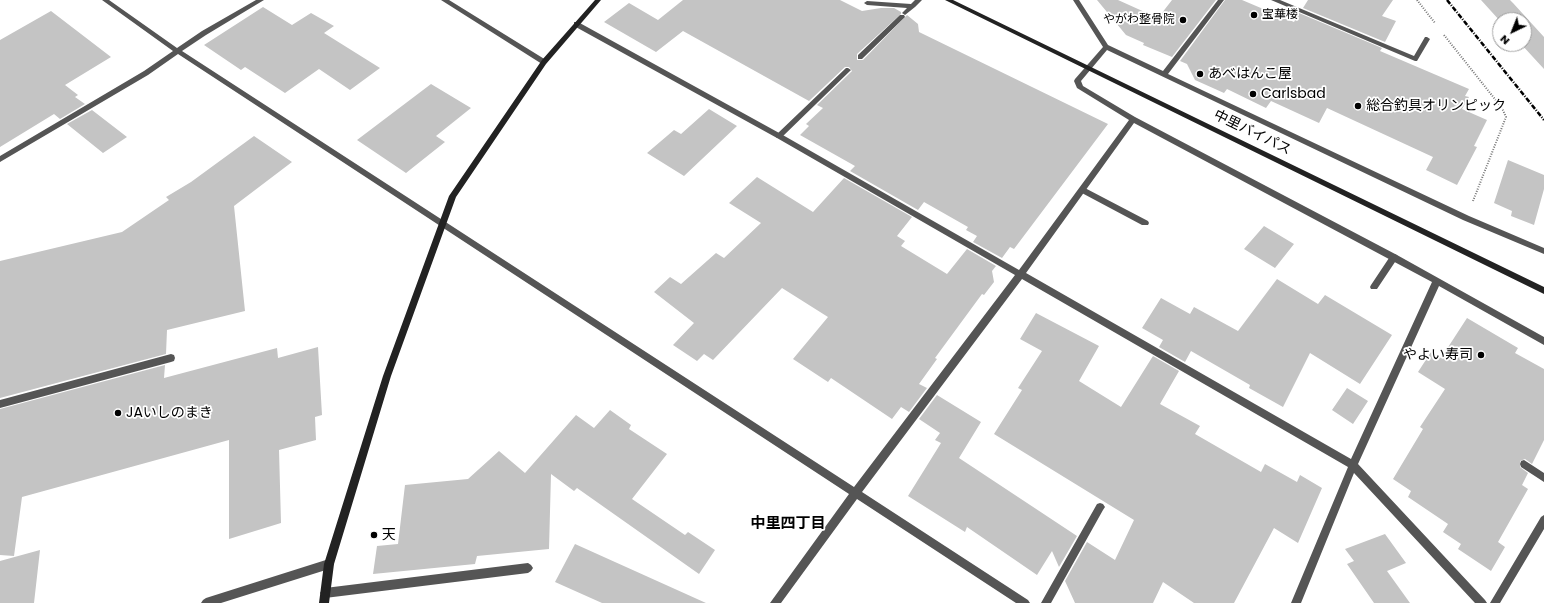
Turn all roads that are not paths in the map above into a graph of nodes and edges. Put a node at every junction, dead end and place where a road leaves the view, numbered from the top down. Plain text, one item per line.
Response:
1 (105, 0) edge
2 (260, 0) edge
3 (444, 0) edge
4 (598, 0) edge
5 (919, 0) edge
6 (948, 0) edge
7 (1076, 0) edge
8 (1221, 0) edge
9 (1274, 0) edge
10 (867, 3) dead end
11 (913, 6) junction
12 (576, 24) junction
13 (1427, 39) dead end
14 (1106, 47) junction
15 (177, 51) junction
16 (860, 57) dead end
17 (544, 62) junction
18 (1088, 68) junction
19 (848, 70) dead end
20 (1164, 74) junction
21 (1133, 119) junction
22 (779, 136) junction
23 (0, 159) edge
24 (1083, 190) junction
25 (1146, 223) dead end
26 (442, 224) junction
27 (1544, 251) edge
28 (1394, 257) junction
29 (1020, 275) junction
30 (1437, 280) junction
31 (1374, 287) dead end
32 (1544, 291) edge
33 (1544, 341) edge
34 (171, 358) dead end
35 (0, 404) edge
36 (1524, 464) dead end
37 (1353, 465) junction
38 (1544, 478) edge
39 (856, 492) junction
40 (1100, 507) dead end
41 (1544, 520) edge
42 (329, 564) junction
43 (528, 568) dead end
44 (324, 598) edge
45 (206, 603) edge
46 (775, 603) edge
47 (1025, 603) edge
48 (1046, 603) edge
49 (1296, 603) edge
50 (1482, 603) edge
51 (1495, 603) edge

1 - 15 street
2 - 15 street
3 - 17 street
4 - 12 street
5 - 11 street
6 - 18 street, 中里バイパス
7 - 14 street
8 - 20 street
9 - 13 street
10 - 11 street
11 - 16 street
12 - 17 street
12 - 22 street
14 - 18 street
14 - 20 street
15 - 23 street
15 - 26 street
17 - 26 street
18 - 21 street
18 - 32 street, 中里バイパス
19 - 22 street
20 - 27 street
21 - 24 street
21 - 28 street
22 - 29 street
24 - 25 street
24 - 29 street
26 - 39 street
26 - 42 street
28 - 30 street
28 - 31 street
29 - 37 street
29 - 39 street
30 - 33 street
30 - 37 street
34 - 35 street
36 - 38 street
37 - 49 street
37 - 50 street
39 - 46 street
39 - 47 street
40 - 48 street
41 - 51 street
42 - 44 street
42 - 45 street
43 - 44 street

